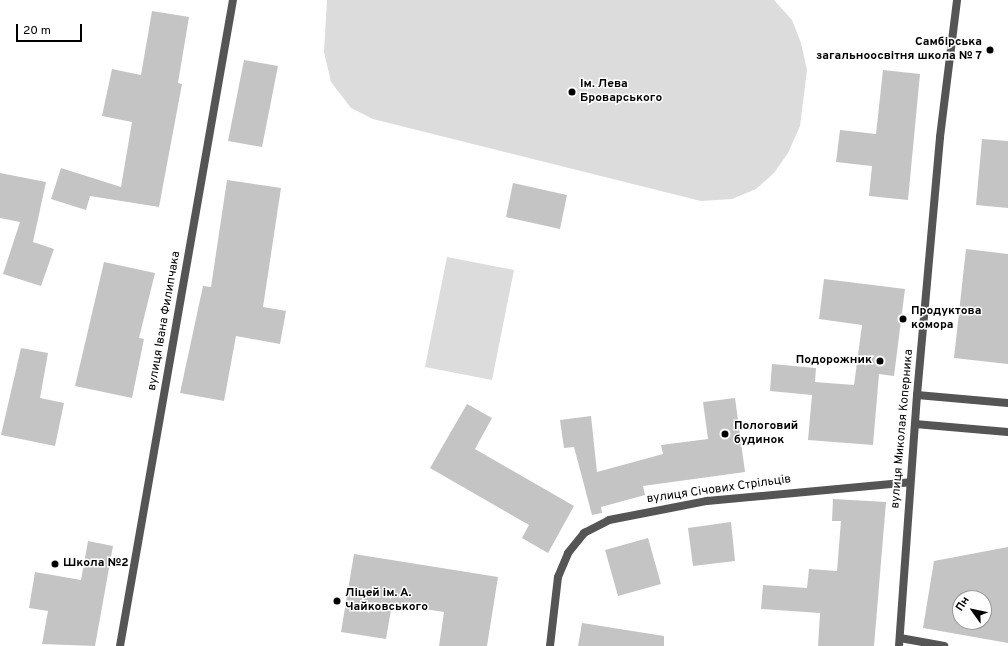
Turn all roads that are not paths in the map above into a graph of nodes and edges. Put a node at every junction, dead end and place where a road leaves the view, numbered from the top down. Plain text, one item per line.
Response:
1 (233, 0) edge
2 (957, 0) edge
3 (917, 396) junction
4 (1008, 403) edge
5 (915, 424) junction
6 (1008, 432) edge
7 (910, 482) junction
8 (900, 642) edge
9 (120, 646) edge
10 (550, 646) edge
11 (944, 646) edge

1 - 9 street, вулиця Івана Филипчака
2 - 3 street, вулиця Миколая Коперника
3 - 4 street
3 - 5 street, вулиця Миколая Коперника
5 - 6 street
5 - 7 street, вулиця Миколая Коперника
7 - 8 street, вулиця Миколая Коперника
7 - 10 street, вулиця Січових Стрільців
8 - 11 street

